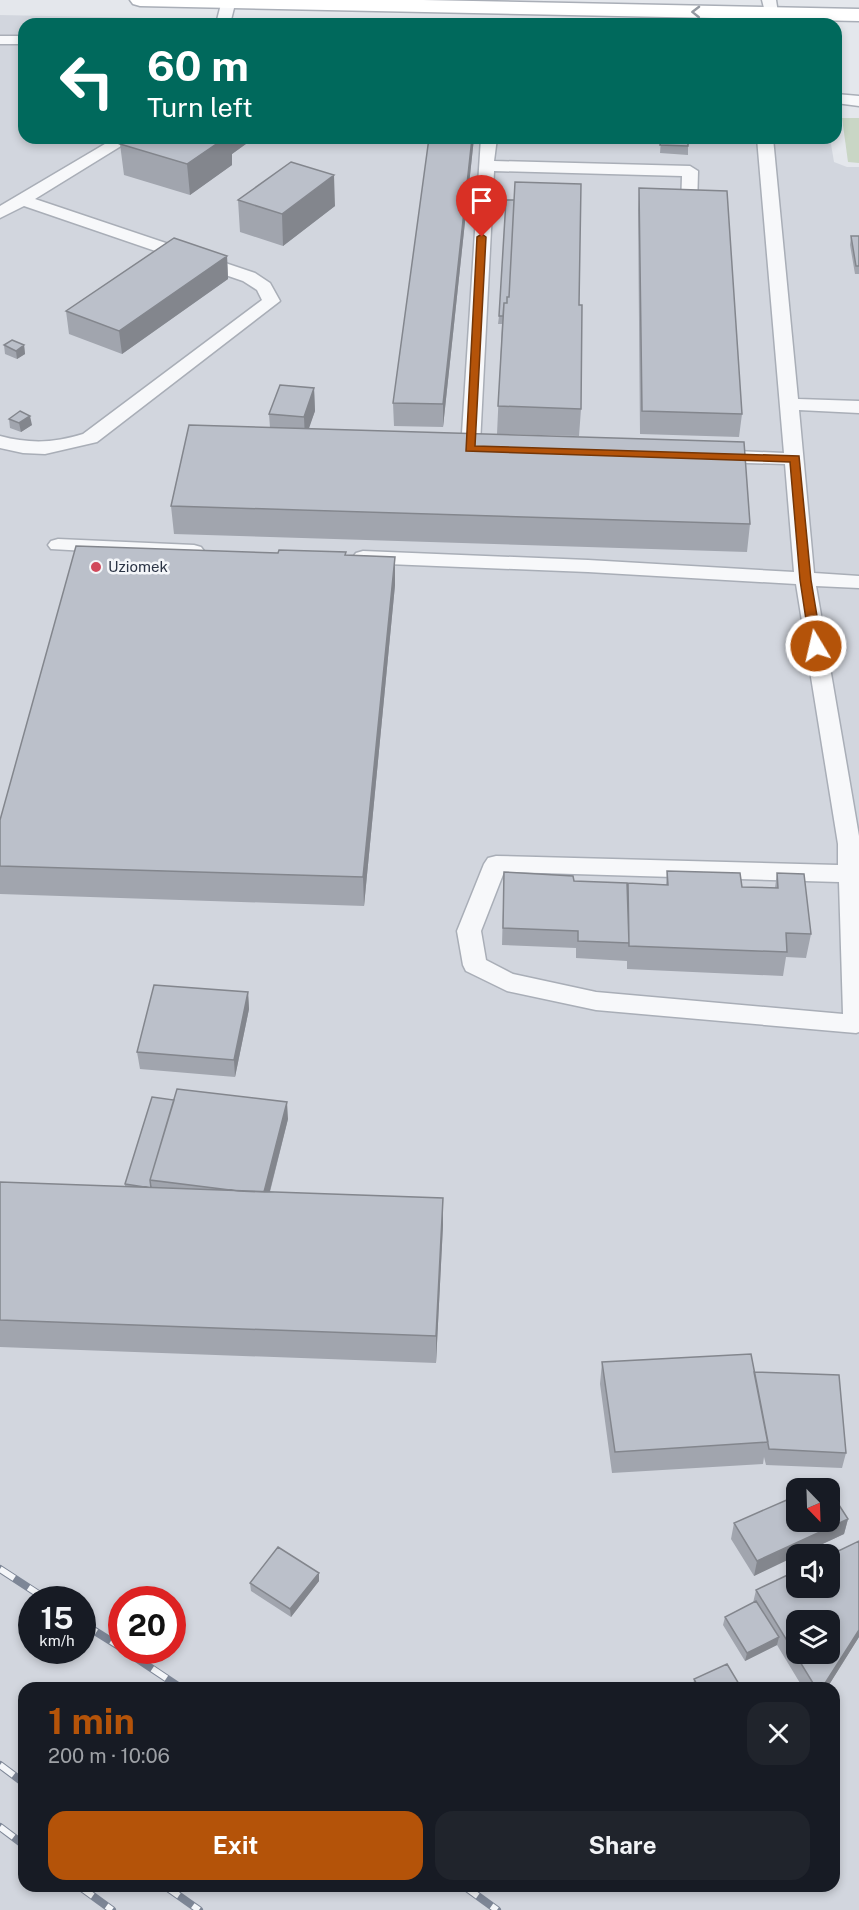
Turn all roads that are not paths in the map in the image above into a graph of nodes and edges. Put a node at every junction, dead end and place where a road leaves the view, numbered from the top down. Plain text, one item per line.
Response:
1 (140, 0) edge
2 (229, 1) edge
3 (770, 7) edge
4 (859, 15) edge
5 (225, 18) edge
6 (748, 18) edge
7 (792, 18) edge
8 (810, 18) edge
9 (0, 40) edge
10 (18, 40) edge
11 (842, 100) edge
12 (859, 101) edge
13 (116, 144) edge
14 (488, 144) edge
15 (766, 144) edge
16 (486, 166) junction
17 (23, 200) junction
18 (689, 207) edge
19 (0, 213) edge
20 (790, 404) junction
21 (859, 407) edge
22 (0, 442) edge
23 (505, 450) edge
24 (690, 456) edge
25 (795, 459) junction
26 (58, 545) dead end
27 (214, 551) edge
28 (345, 557) edge
29 (805, 580) junction
30 (859, 582) edge
31 (851, 874) junction

1 - 2 main road
2 - 5 lane
6 -> 2 main road
3 - 6 main road
3 - 7 main road
4 - 8 main road
9 - 10 lane
11 - 12 lane
13 - 17 lane
14 - 16 lane
15 - 20 lane
16 - 18 lane
16 - 23 lane
17 - 19 lane
17 - 22 lane
20 - 21 lane
20 - 25 lane
24 - 25 lane
25 - 29 lane
26 - 27 lane
28 - 29 lane
29 - 30 lane
29 - 31 lane
31 - 31 lane

